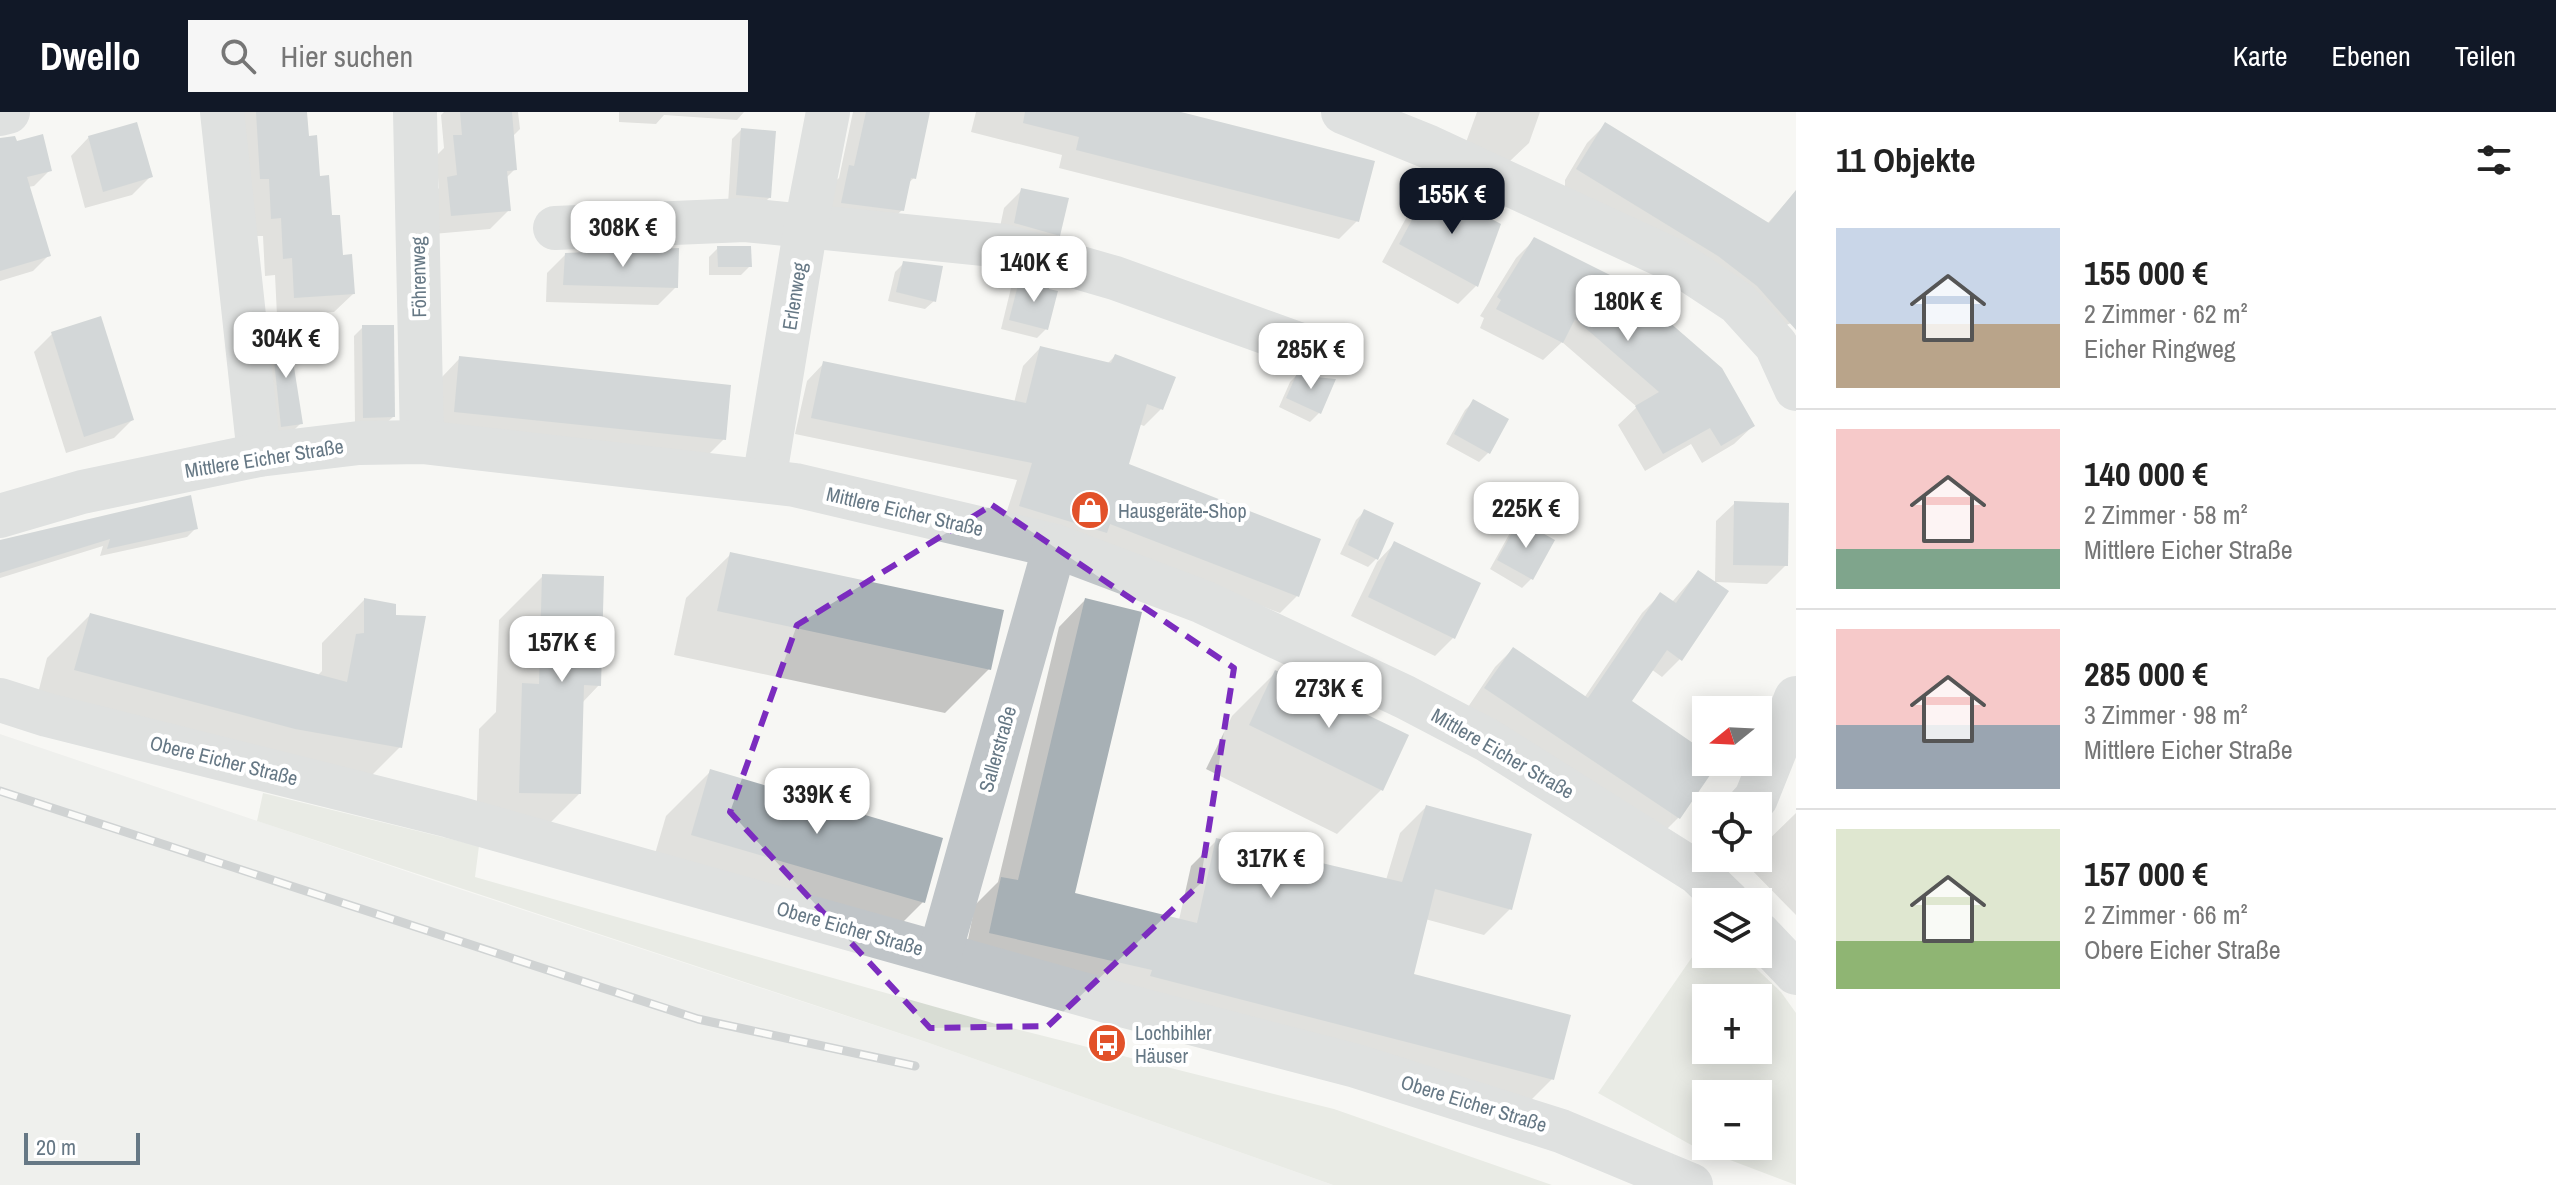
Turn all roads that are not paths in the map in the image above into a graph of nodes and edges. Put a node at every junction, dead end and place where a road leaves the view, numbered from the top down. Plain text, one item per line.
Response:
1 (8, 112) edge
2 (222, 112) edge
3 (415, 112) edge
4 (828, 112) edge
5 (1343, 112) edge
6 (0, 114) edge
7 (806, 226) junction
8 (555, 228) dead end
9 (1323, 353) dead end
10 (1796, 389) edge
11 (422, 442) junction
12 (259, 455) junction
13 (764, 481) junction
14 (0, 516) edge
15 (1055, 546) junction
16 (1796, 698) edge
17 (0, 700) edge
18 (1758, 792) edge
19 (1712, 878) edge
20 (1772, 948) edge
21 (940, 953) junction
22 (1796, 973) edge
23 (1691, 1185) edge

1 - 6 street
2 - 12 street
3 - 11 street, Föhrenweg
4 - 7 street, Erlenweg
5 - 10 street
7 - 8 street
7 - 9 street
7 - 13 street, Erlenweg
11 - 12 street, Mittlere Eicher Straße
11 - 13 street, Mittlere Eicher Straße
12 - 14 street, Mittlere Eicher Straße
13 - 15 street, Mittlere Eicher Straße
15 - 19 street, Mittlere Eicher Straße
15 - 21 street, Sallerstraße
16 - 18 street
17 - 21 street, Obere Eicher Straße
20 - 22 street
21 - 23 street, Obere Eicher Straße

